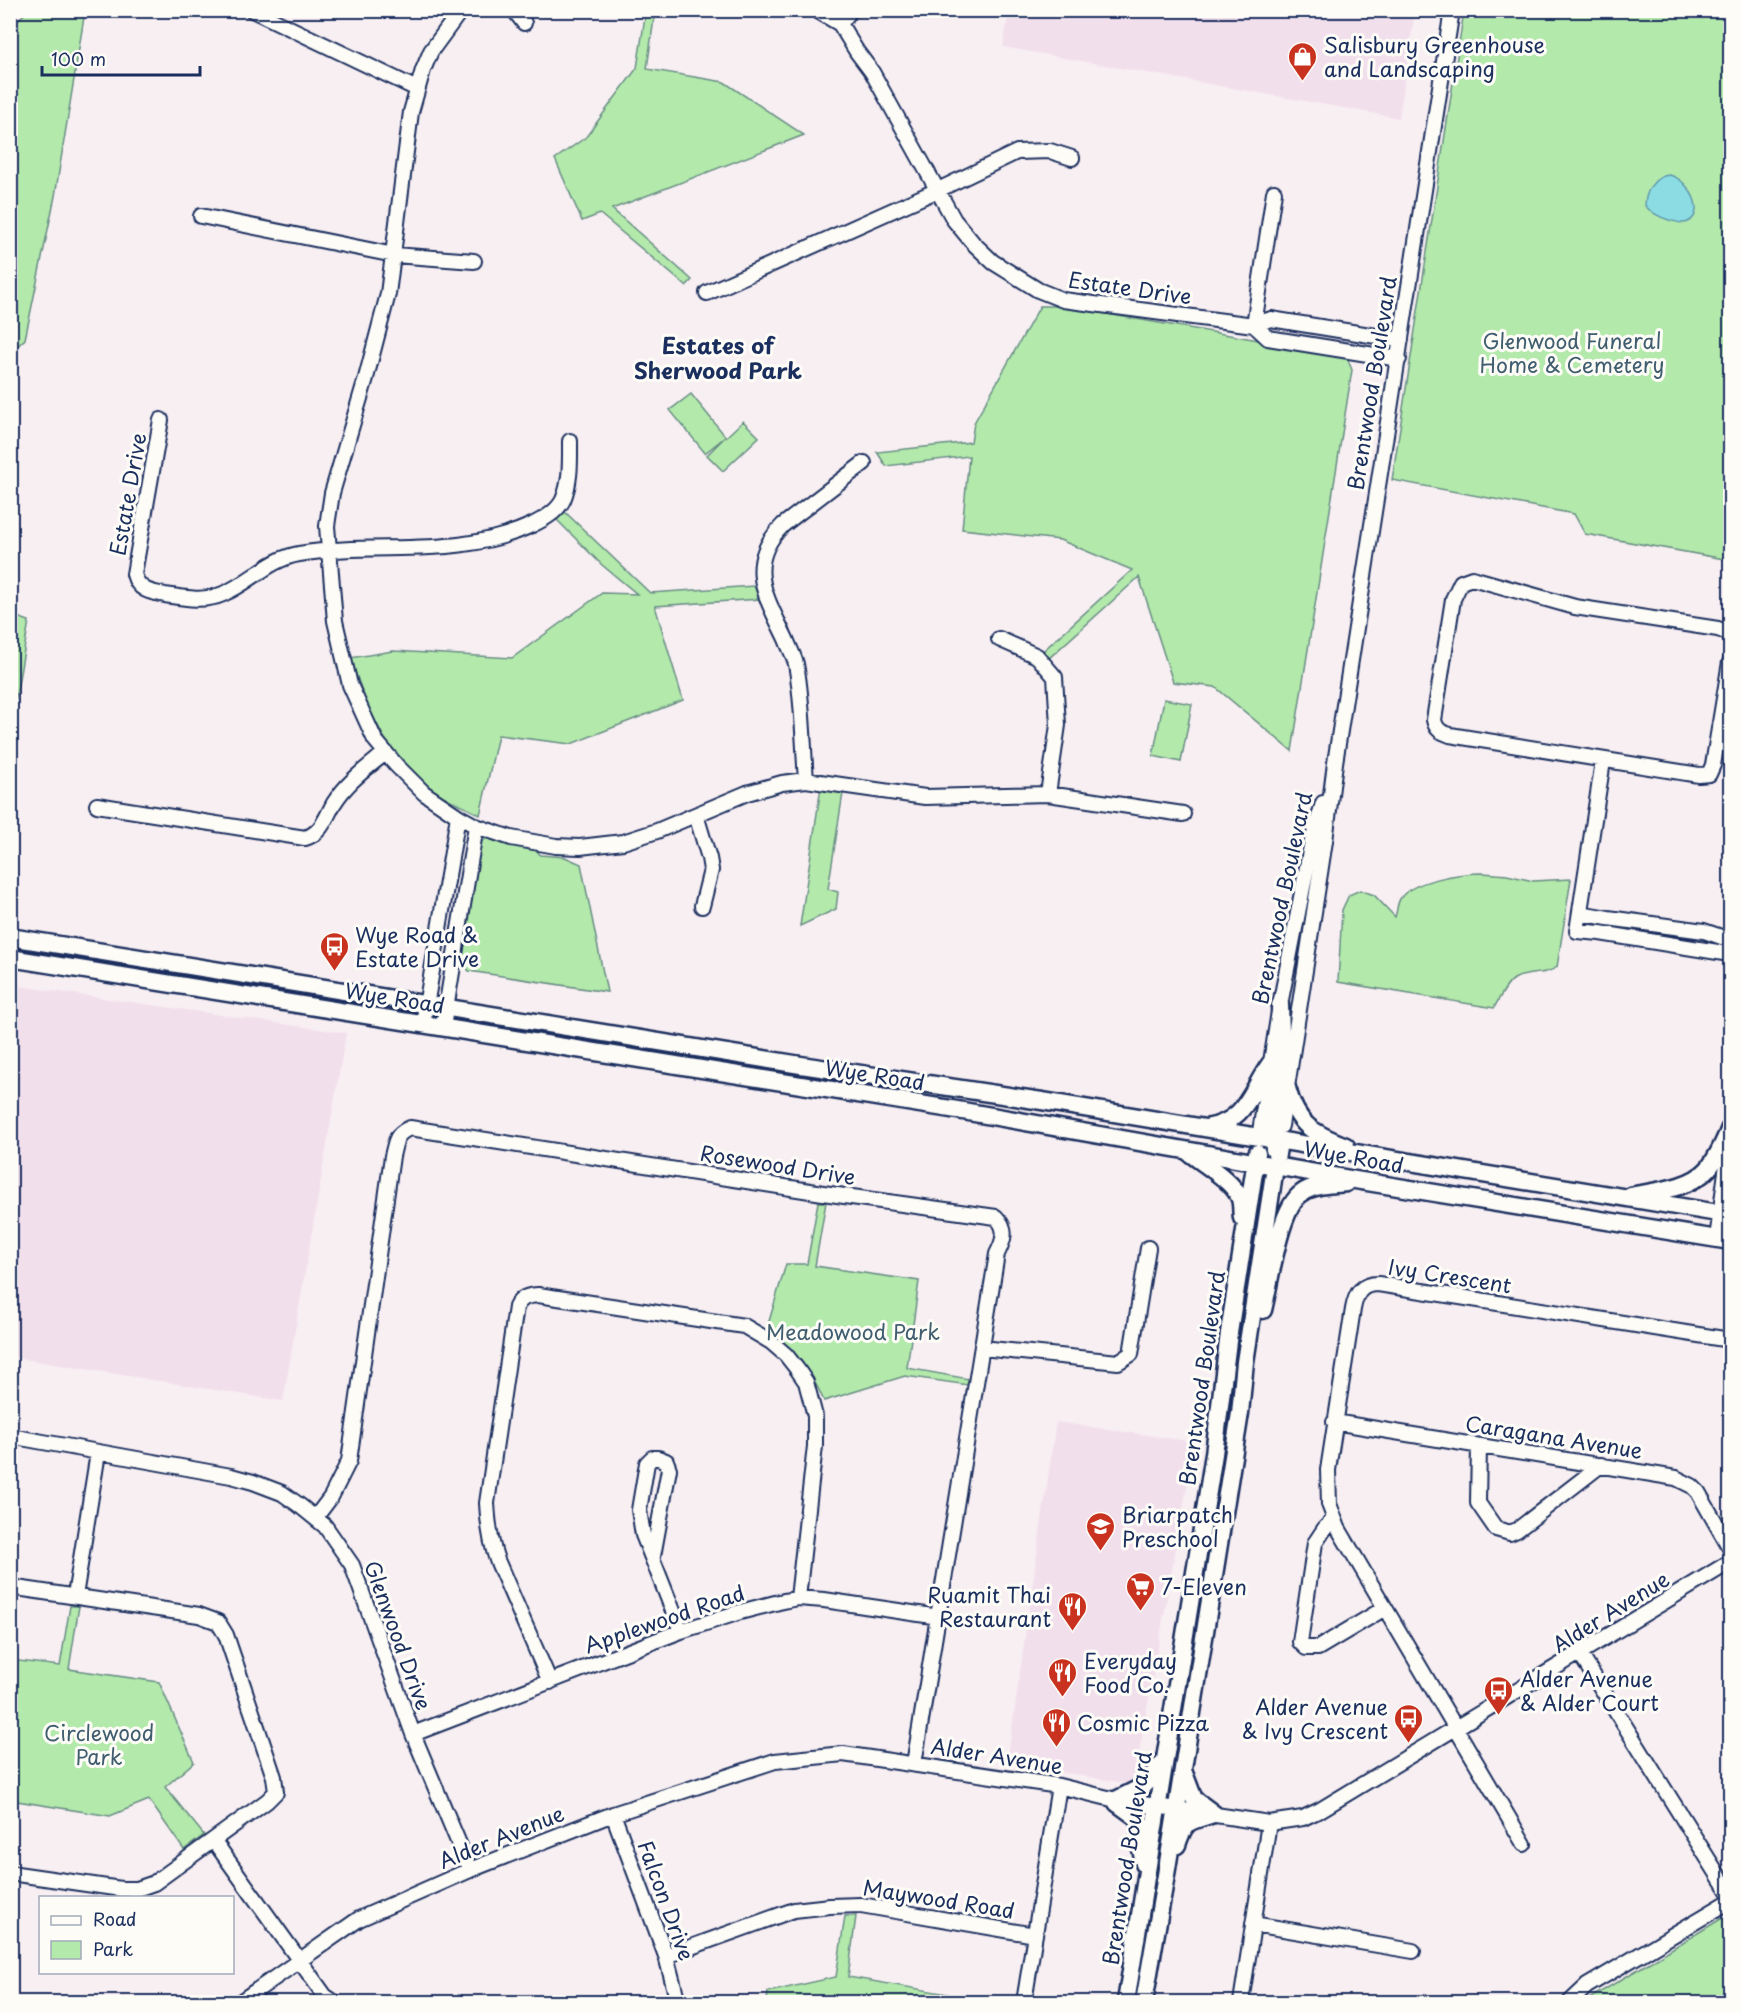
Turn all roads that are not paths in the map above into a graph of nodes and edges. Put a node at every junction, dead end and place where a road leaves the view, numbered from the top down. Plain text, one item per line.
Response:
1 (252, 10) edge
2 (461, 10) edge
3 (514, 10) edge
4 (816, 10) edge
5 (851, 10) edge
6 (1452, 10) edge
7 (524, 22) dead end
8 (840, 24) junction
9 (417, 89) junction
10 (1072, 158) dead end
11 (938, 190) junction
12 (1274, 192) dead end
13 (201, 216) dead end
14 (394, 255) junction
15 (474, 261) dead end
16 (707, 293) dead end
17 (1254, 325) junction
18 (1401, 340) junction
19 (1399, 359) junction
20 (161, 420) dead end
21 (570, 441) dead end
22 (864, 463) dead end
23 (328, 550) junction
24 (1731, 637) edge
25 (999, 639) dead end
26 (1731, 662) edge
27 (385, 753) junction
28 (1603, 760) junction
29 (1335, 763) junction
30 (807, 780) junction
31 (1048, 794) junction
32 (98, 805) dead end
33 (1183, 814) dead end
34 (696, 815) junction
35 (458, 816) junction
36 (476, 825) junction
37 (702, 906) dead end
38 (1580, 913) junction
39 (10, 937) edge
40 (1731, 940) edge
41 (1731, 954) edge
42 (10, 958) edge
43 (426, 1005) junction
44 (1280, 1005) junction
45 (446, 1008) junction
46 (423, 1024) junction
47 (443, 1028) junction
48 (1270, 1064) junction
49 (1287, 1088) junction
50 (1186, 1127) junction
51 (1731, 1128) edge
52 (1270, 1140) junction
53 (1731, 1142) edge
54 (1184, 1149) junction
55 (1365, 1156) junction
56 (1256, 1162) junction
57 (1276, 1166) junction
58 (1361, 1181) junction
59 (1620, 1198) junction
60 (1726, 1215) edge
61 (1243, 1239) junction
62 (1724, 1240) edge
63 (1148, 1248) dead end
64 (1731, 1340) edge
65 (982, 1348) junction
66 (1240, 1413) junction
67 (1334, 1422) junction
68 (10, 1436) edge
69 (1479, 1446) junction
70 (98, 1453) junction
71 (1601, 1465) junction
72 (315, 1518) junction
73 (1334, 1520) junction
74 (1731, 1548) edge
75 (653, 1556) junction
76 (1731, 1562) edge
77 (10, 1587) edge
78 (75, 1596) junction
79 (798, 1598) junction
80 (1385, 1608) junction
81 (939, 1617) junction
82 (681, 1630) junction
83 (1580, 1654) junction
84 (550, 1682) junction
85 (1456, 1729) junction
86 (413, 1734) junction
87 (1164, 1762) junction
88 (914, 1764) junction
89 (1183, 1769) junction
90 (1059, 1786) junction
91 (1116, 1800) junction
92 (1158, 1805) junction
93 (1177, 1808) junction
94 (613, 1814) junction
95 (1214, 1814) junction
96 (1269, 1823) junction
97 (214, 1840) junction
98 (1524, 1844) dead end
99 (470, 1870) junction
100 (10, 1873) edge
101 (1146, 1874) junction
102 (1166, 1875) junction
103 (1731, 1894) edge
104 (1731, 1901) edge
105 (1253, 1924) junction
106 (1035, 1935) junction
107 (1413, 1951) dead end
108 (666, 1956) junction
109 (300, 1962) junction
110 (240, 2002) edge
111 (334, 2002) edge
112 (678, 2002) edge
113 (1024, 2002) edge
114 (1126, 2002) edge
115 (1144, 2002) edge
116 (1240, 2002) edge
117 (1569, 2002) edge

1 - 9 street
2 - 9 street
3 - 7 street
4 - 8 street, Estate Drive
5 - 8 street
6 - 18 street, Brentwood Boulevard
8 - 11 street, Estate Drive
9 - 14 street
10 - 11 street
11 - 16 street
11 - 17 street, Estate Drive
12 - 17 street
13 - 14 street
14 - 15 street
14 - 23 street
17 - 18 street, Estate Drive
17 - 19 street, Estate Drive
18 - 19 street, Brentwood Boulevard
19 - 29 street, Brentwood Boulevard
20 - 23 street, Estate Drive
21 - 23 street, Estate Drive
22 - 30 street
23 - 27 street
24 - 28 street
25 - 31 street
26 - 28 street
27 - 32 street
27 - 35 street
28 - 38 street
29 - 44 street, Brentwood Boulevard
29 - 49 street, Brentwood Boulevard
30 - 31 street
30 - 34 street
31 - 33 street
34 - 36 street
34 - 37 street
35 - 36 street
35 - 43 street
36 - 45 street
38 - 40 street
38 - 41 street
39 - 43 main road, Wye Road
42 - 46 main road, Wye Road
43 - 45 main road, Wye Road
43 - 46 street
44 - 48 street, Brentwood Boulevard
44 - 52 main road
45 - 47 street
45 - 50 main road, Wye Road
46 - 47 main road, Wye Road
47 - 54 main road, Wye Road
48 - 50 main road
48 - 52 street, Brentwood Boulevard
49 - 52 street, Brentwood Boulevard
49 - 55 main road
50 - 52 main road, Wye Road
51 - 59 main road
52 - 55 main road, Wye Road
52 - 56 main road, Brentwood Boulevard
52 - 57 main road, Brentwood Boulevard
53 - 60 street
54 - 56 main road, Wye Road
54 - 61 main road
55 - 59 main road, Wye Road
56 - 57 main road, Wye Road
56 - 61 main road, Brentwood Boulevard
57 - 58 main road, Wye Road
57 - 66 main road, Brentwood Boulevard
58 - 62 main road, Wye Road
58 - 66 main road
59 - 60 main road, Wye Road
60 - 62 street
61 - 87 main road, Brentwood Boulevard
63 - 65 street
64 - 67 street, Ivy Crescent
65 - 72 street, Rosewood Drive
65 - 81 street, Rosewood Drive
66 - 89 main road, Brentwood Boulevard
67 - 69 street, Caragana Avenue
67 - 73 street, Ivy Crescent
68 - 70 street, Glenwood Drive
69 - 71 street, Caragana Avenue
69 - 71 street
70 - 72 street, Glenwood Drive
70 - 78 street
71 - 74 street, Caragana Avenue
72 - 86 street, Glenwood Drive
73 - 80 street, Ivy Crescent
73 - 80 street
75 - 75 street
75 - 82 street
76 - 83 street, Alder Avenue
77 - 78 street
78 - 97 street
79 - 81 street, Applewood Road
79 - 82 street, Applewood Road
79 - 84 street
80 - 85 street, Ivy Crescent
81 - 88 street, Rosewood Drive
82 - 84 street, Applewood Road
83 - 85 street, Alder Avenue
83 - 103 street
84 - 86 street, Applewood Road
85 - 96 street, Alder Avenue
85 - 98 street, Ivy Crescent
86 - 99 street, Glenwood Drive
87 - 91 main road
87 - 92 main road, Brentwood Boulevard
88 - 90 street, Alder Avenue
88 - 94 street, Alder Avenue
89 - 93 main road, Brentwood Boulevard
89 - 95 main road
90 - 91 street, Alder Avenue
90 - 106 street
91 - 92 street, Alder Avenue
91 - 101 main road
92 - 93 street, Alder Avenue
92 - 101 main road, Brentwood Boulevard
93 - 95 street, Alder Avenue
93 - 102 main road, Brentwood Boulevard
94 - 99 street, Alder Avenue
94 - 108 street, Falcon Drive
95 - 96 street, Alder Avenue
95 - 102 main road
96 - 105 street
97 - 100 street
97 - 109 street
99 - 109 street, Alder Avenue
101 - 114 main road, Brentwood Boulevard
102 - 115 main road, Brentwood Boulevard
104 - 117 street
105 - 107 street
105 - 116 street
106 - 108 street, Maywood Road
106 - 113 street
108 - 112 street, Falcon Drive
109 - 110 street, Alder Avenue
109 - 111 street

